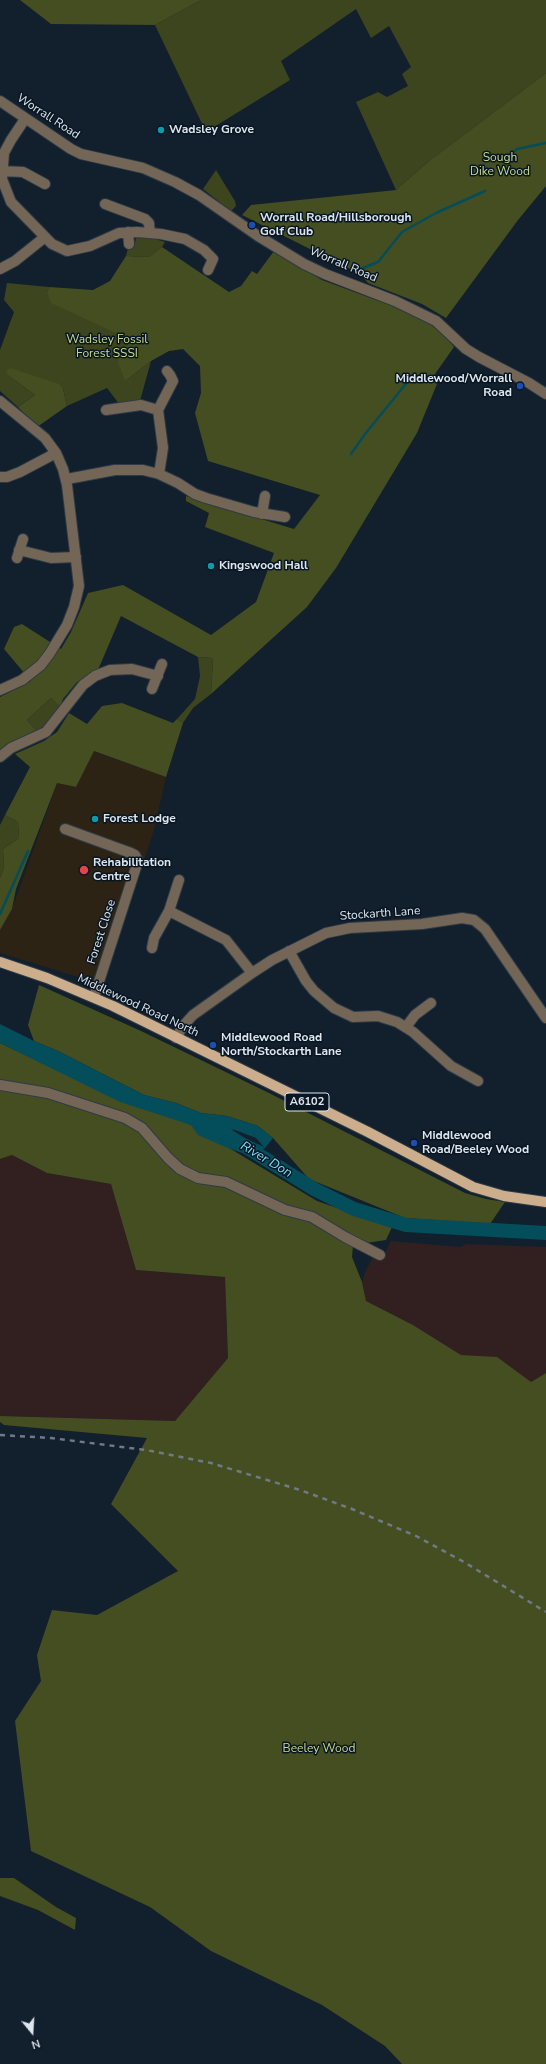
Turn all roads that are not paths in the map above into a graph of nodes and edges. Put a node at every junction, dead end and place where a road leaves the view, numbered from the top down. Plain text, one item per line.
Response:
1 (0, 101) edge
2 (25, 119) junction
3 (2, 171) junction
4 (45, 184) dead end
5 (105, 204) dead end
6 (128, 232) junction
7 (150, 233) junction
8 (44, 237) junction
9 (128, 244) dead end
10 (0, 269) edge
11 (208, 270) dead end
12 (166, 372) dead end
13 (546, 394) edge
14 (0, 401) edge
15 (106, 410) dead end
16 (158, 410) junction
17 (56, 453) junction
18 (159, 474) junction
19 (0, 477) edge
20 (67, 479) junction
21 (265, 496) dead end
22 (262, 514) junction
23 (285, 516) dead end
24 (23, 539) dead end
25 (76, 558) junction
26 (162, 664) dead end
27 (158, 676) junction
28 (152, 689) dead end
29 (0, 690) edge
30 (0, 757) edge
31 (65, 829) dead end
32 (179, 880) dead end
33 (169, 911) junction
34 (152, 948) dead end
35 (289, 951) junction
36 (0, 962) edge
37 (252, 973) junction
38 (94, 997) junction
39 (431, 1003) dead end
40 (546, 1018) edge
41 (406, 1027) junction
42 (176, 1038) junction
43 (478, 1081) dead end
44 (0, 1085) edge
45 (546, 1202) edge
46 (380, 1255) dead end

1 - 2 street, Worrall Road
2 - 3 street
2 - 13 street, Worrall Road
3 - 4 street
3 - 8 street
5 - 7 street
6 - 7 street
6 - 8 street
6 - 9 street
7 - 11 street
8 - 10 street
12 - 16 street
14 - 17 street
15 - 16 street
16 - 18 street
17 - 19 street
17 - 20 street
18 - 20 street
18 - 22 street
20 - 25 street
21 - 22 street
22 - 23 street
24 - 25 street
25 - 29 street
26 - 27 street
27 - 28 street
27 - 30 street
31 - 38 street, Forest Close
32 - 33 street
33 - 34 street
33 - 37 street
35 - 37 street, Stockarth Lane
35 - 40 street, Stockarth Lane
35 - 41 street
36 - 38 main road, Middlewood Road North / A6102
37 - 42 street, Stockarth Lane
38 - 42 main road, Middlewood Road North / A6102
39 - 41 street
41 - 43 street
42 - 45 main road, Middlewood Road North / A6102
44 - 46 street

